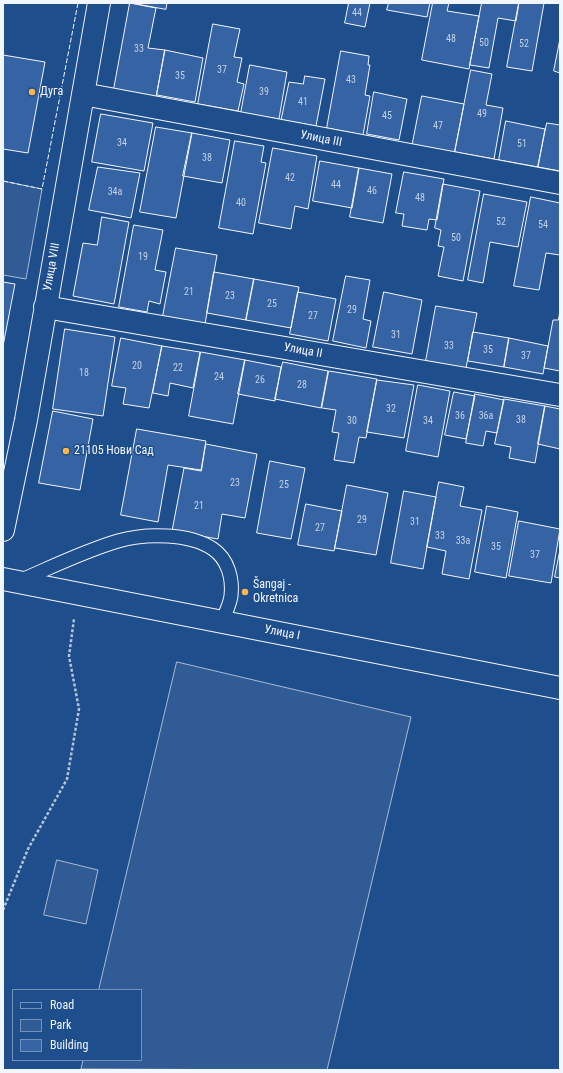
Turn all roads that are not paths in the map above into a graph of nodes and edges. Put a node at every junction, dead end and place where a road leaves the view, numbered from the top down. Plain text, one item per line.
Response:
1 (99, 3) edge
2 (83, 94) junction
3 (560, 183) edge
4 (45, 307) junction
5 (560, 395) edge
6 (3, 530) edge
7 (11, 580) edge
8 (222, 622) junction
9 (560, 688) edge

1 - 2 street, Улица VIII
2 - 3 street, Улица III
2 - 4 street, Улица VIII
4 - 5 street, Улица II
4 - 6 street, Улица VIII
7 - 8 street, Улица I
7 - 8 lane
8 - 9 street, Улица I

